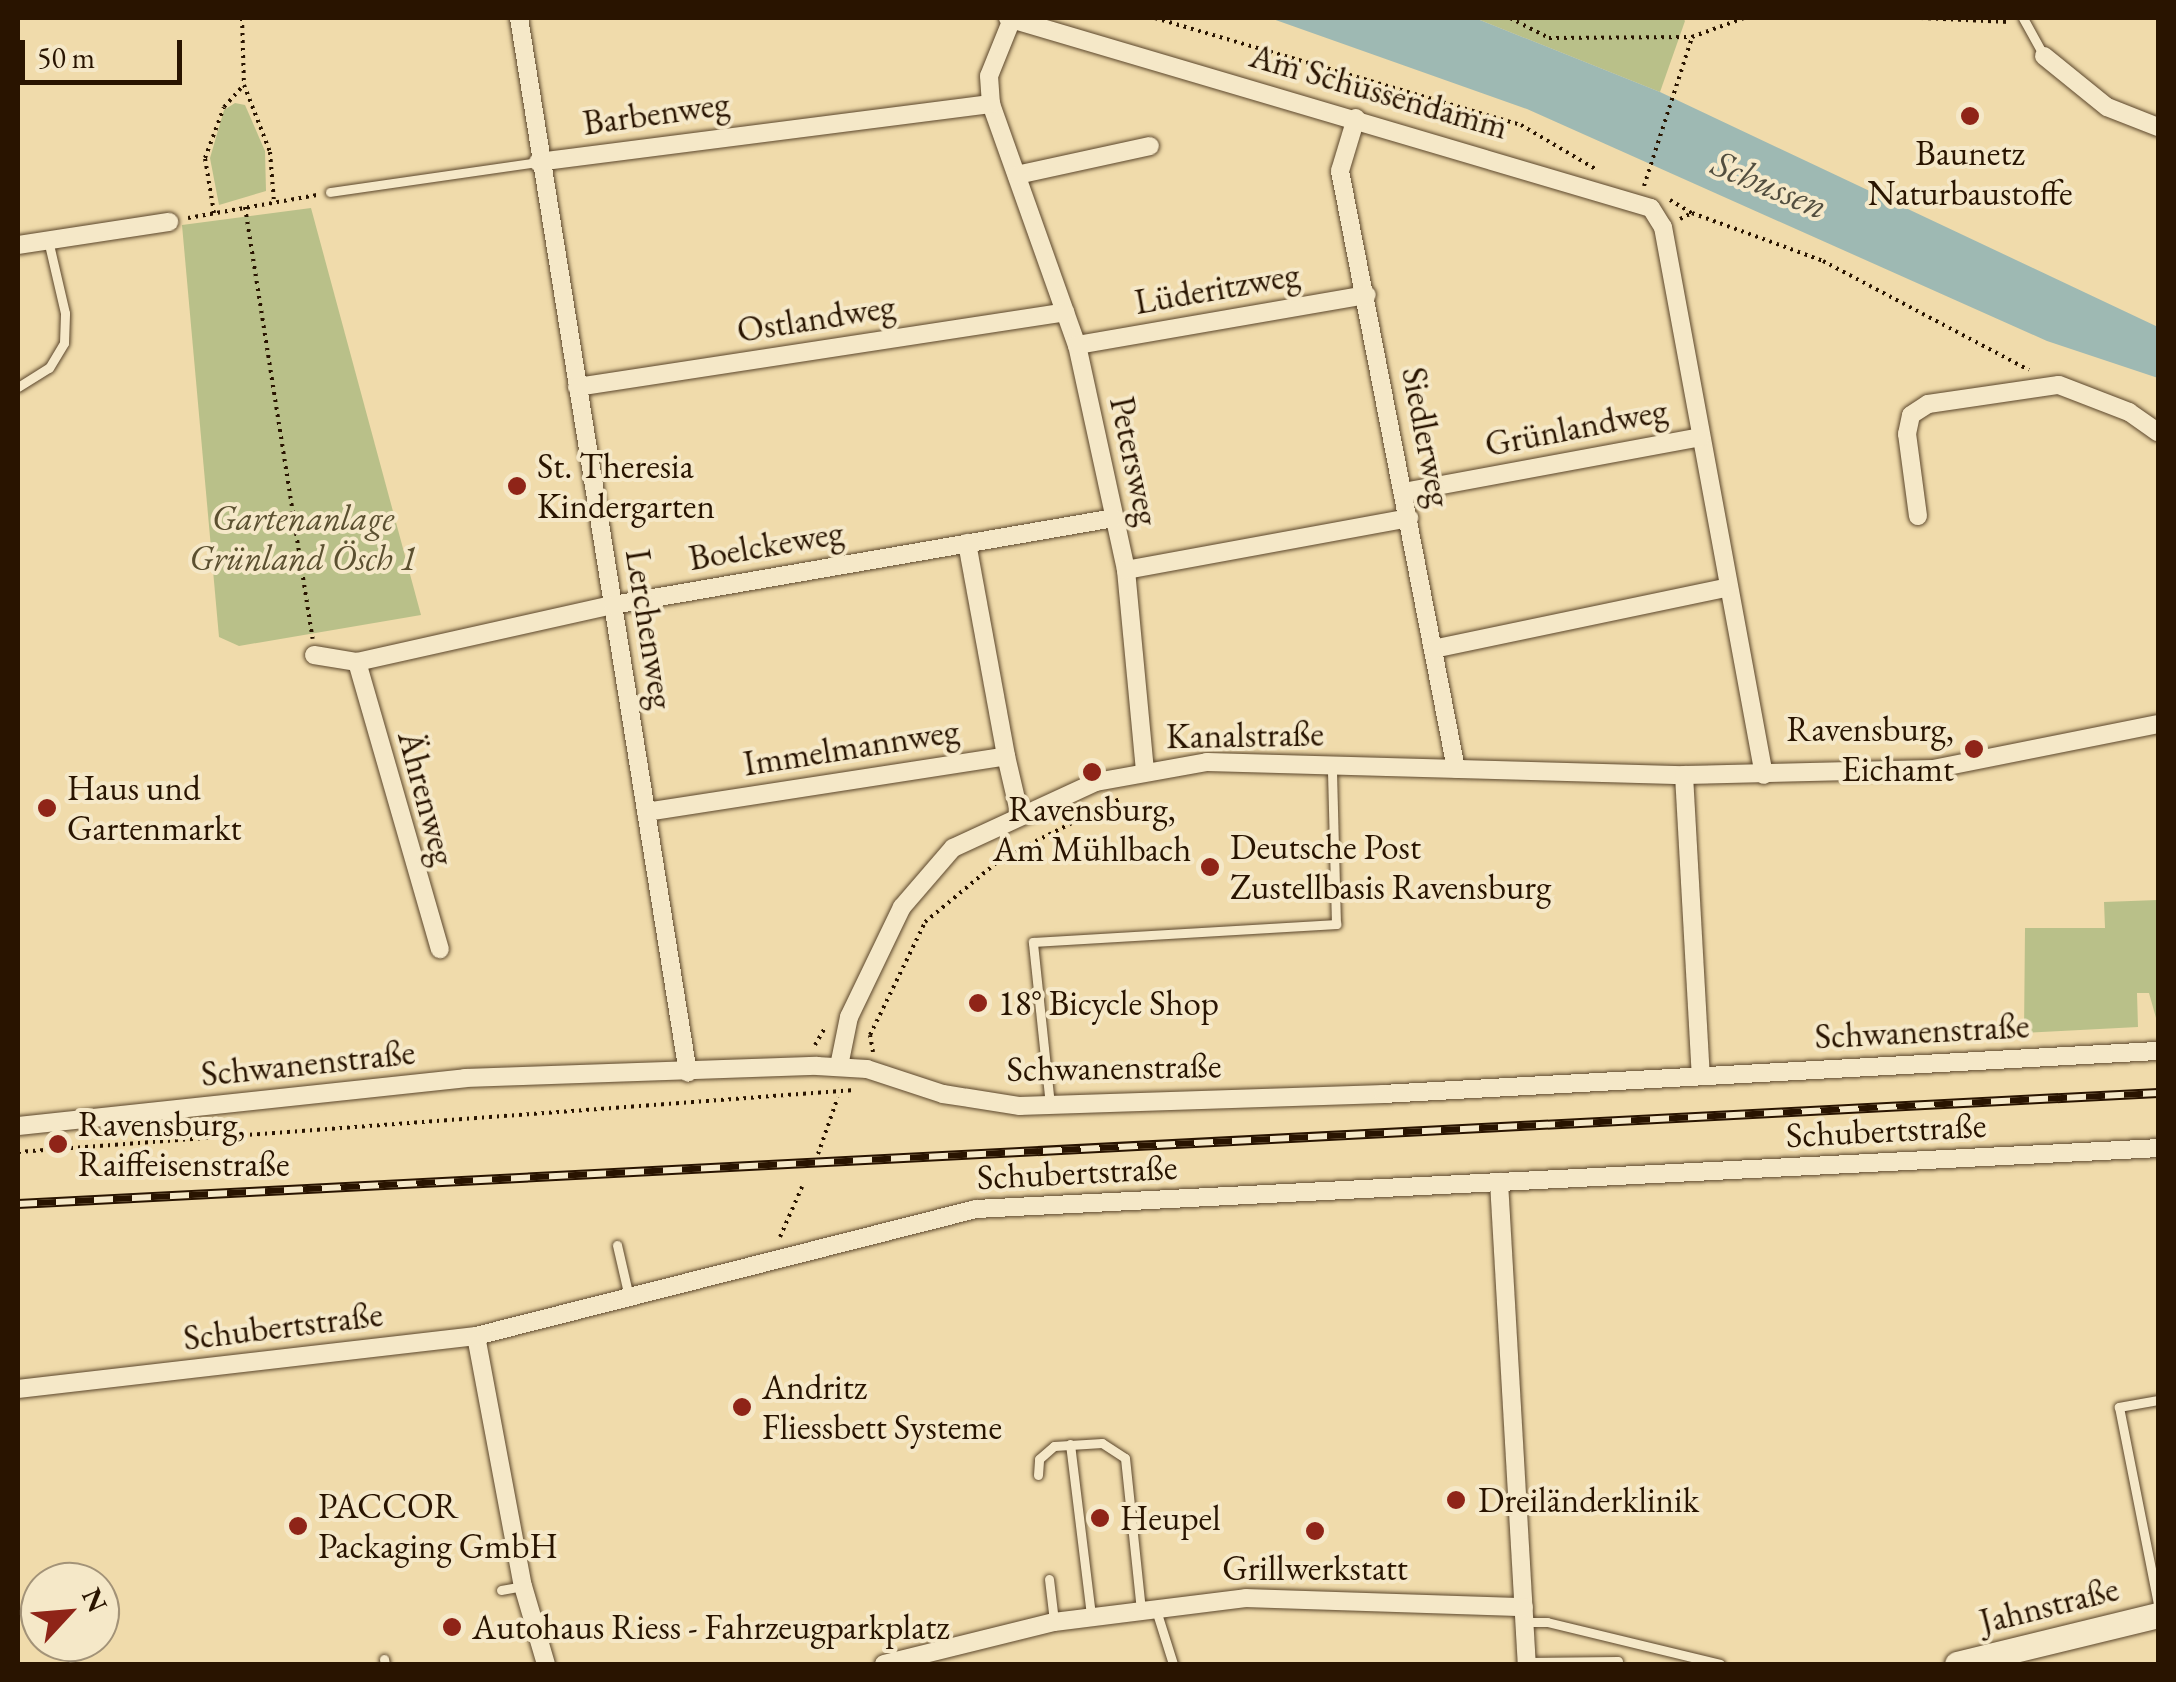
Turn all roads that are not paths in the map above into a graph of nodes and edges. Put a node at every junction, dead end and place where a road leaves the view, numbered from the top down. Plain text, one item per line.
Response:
1 (519, 18) edge
2 (1010, 18) edge
3 (2022, 18) edge
4 (2044, 56) joint
5 (991, 104) junction
6 (1356, 118) junction
7 (2158, 127) edge
8 (1150, 146) dead end
9 (538, 162) junction
10 (1017, 175) junction
11 (330, 192) road end
12 (169, 222) road end
13 (1662, 227) joint
14 (48, 240) junction
15 (18, 245) edge
16 (1367, 295) junction
17 (1065, 312) junction
18 (1077, 345) junction
19 (18, 387) edge
20 (577, 388) junction
21 (2158, 432) edge
22 (1701, 437) junction
23 (1404, 492) junction
24 (1918, 516) dead end
25 (1114, 518) junction
26 (1409, 518) junction
27 (968, 543) junction
28 (1126, 570) junction
29 (1728, 587) junction
30 (613, 605) junction
31 (1433, 649) junction
32 (314, 655) road end
33 (357, 662) junction
34 (2158, 724) edge
35 (1006, 756) junction
36 (1332, 766) junction
37 (1456, 769) junction
38 (1145, 770) junction
39 (1764, 775) junction
40 (1684, 776) junction
41 (646, 812) junction
42 (1020, 816) junction
43 (440, 950) dead end
44 (2158, 1052) edge
45 (840, 1066) junction
46 (688, 1073) junction
47 (1700, 1075) junction
48 (1050, 1105) junction
49 (18, 1126) edge
50 (2158, 1148) edge
51 (1498, 1182) junction
52 (617, 1245) dead end
53 (629, 1300) junction
54 (476, 1336) junction
55 (18, 1389) edge
56 (2158, 1400) edge
57 (1070, 1444) junction
58 (1038, 1475) dead end
59 (1049, 1580) dead end
60 (523, 1586) junction
61 (500, 1590) dead end
62 (2158, 1604) edge
63 (1148, 1608) junction
64 (1524, 1615) junction
65 (2158, 1615) edge
66 (1091, 1616) junction
67 (1054, 1622) junction
68 (1618, 1660) dead end
69 (546, 1664) edge
70 (884, 1664) edge
71 (1173, 1664) edge
72 (1527, 1664) edge
73 (1720, 1664) edge
74 (1960, 1664) edge

1 - 9 street, Lerchenweg
2 - 5 street, Petersweg
2 - 6 street, Am Schussendamm
3 - 4 lane
4 - 7 street
5 - 9 street, Barbenweg
5 - 10 street, Petersweg
6 - 13 street, Am Schussendamm
6 - 16 street, Siedlerweg
8 - 10 street
9 - 11 lane, Barbenweg
9 - 20 street, Lerchenweg
10 - 17 street, Petersweg
12 - 14 street
13 - 22 street, Grünlandweg
14 - 15 street
14 - 19 lane
16 - 18 street, Lüderitzweg
16 - 23 street, Siedlerweg
17 - 18 street, Petersweg
17 - 20 street, Ostlandweg
18 - 25 street, Petersweg
20 - 30 street, Lerchenweg
21 - 24 street
22 - 23 street, Grünlandweg
22 - 29 street, Grünlandweg
23 - 26 street, Siedlerweg
25 - 27 street, Boelckeweg
25 - 28 street, Petersweg
26 - 28 street
26 - 31 street, Siedlerweg
27 - 30 street, Boelckeweg
27 - 35 street
28 - 38 street, Petersweg
29 - 31 street
29 - 39 street, Grünlandweg
30 - 33 street, Boelckeweg
30 - 41 street, Lerchenweg
31 - 37 street, Siedlerweg
32 - 33 street, Boelckeweg
33 - 43 street, Ährenweg
34 - 39 street, Kanalstraße
35 - 41 street, Immelmannweg
35 - 42 street, Immelmannweg
36 - 37 street, Kanalstraße
36 - 38 street, Kanalstraße
36 - 48 lane
37 - 40 street, Kanalstraße
38 - 42 street, Kanalstraße
39 - 40 street, Kanalstraße
40 - 47 street
41 - 46 street, Lerchenweg
42 - 45 street, Kanalstraße
44 - 47 street, Schwanenstraße
45 - 46 street, Schwanenstraße
45 - 48 street, Schwanenstraße
46 - 49 street, Schwanenstraße
47 - 48 street, Schwanenstraße
50 - 51 street, Schubertstraße
51 - 53 street, Schubertstraße
51 - 64 street
52 - 53 lane
53 - 54 street, Schubertstraße
54 - 55 street, Schubertstraße
54 - 60 street
56 - 62 lane
57 - 58 lane
57 - 63 lane
57 - 66 lane
59 - 67 lane
60 - 61 lane
60 - 69 street
63 - 64 street
63 - 66 street
63 - 71 lane
64 - 72 street
64 - 73 lane
65 - 74 main road, Jahnstraße
66 - 67 street
67 - 70 street
68 - 72 lane

